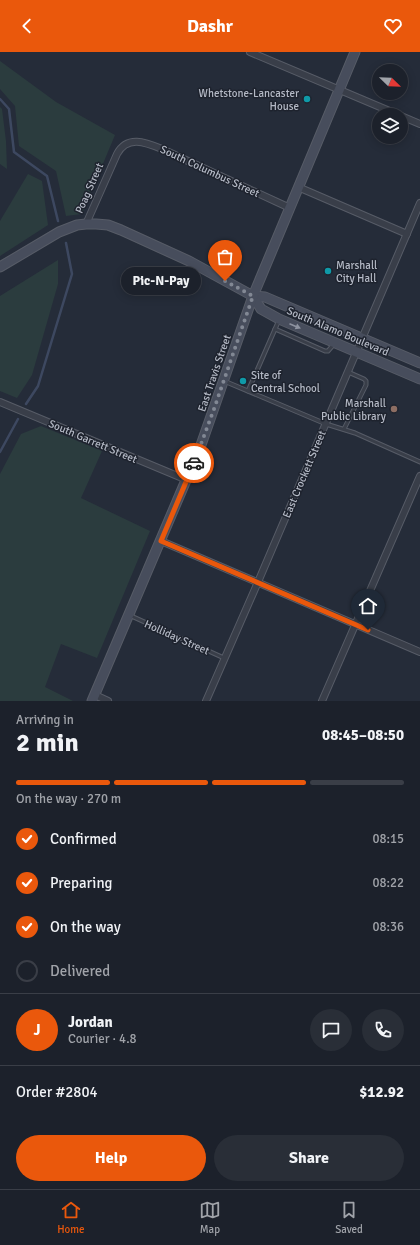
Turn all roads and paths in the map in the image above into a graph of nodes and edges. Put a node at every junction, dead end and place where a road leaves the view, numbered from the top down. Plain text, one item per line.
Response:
1 (250, 52) edge
2 (355, 52) edge
3 (339, 90) junction
4 (383, 108) edge
5 (408, 119) edge
6 (420, 124) edge
7 (129, 142) joint
8 (298, 188) junction
9 (420, 203) edge
10 (290, 208) junction
11 (86, 224) junction
12 (407, 234) junction
13 (0, 267) edge
14 (253, 296) junction
15 (279, 319) junction
16 (275, 329) junction
17 (362, 338) junction
18 (335, 343) junction
19 (356, 352) junction
20 (420, 363) edge
21 (348, 372) junction
22 (420, 379) edge
23 (224, 381) junction
24 (248, 391) junction
25 (0, 402) edge
26 (326, 424) junction
27 (344, 429) junction
28 (420, 462) edge
29 (420, 476) edge
30 (187, 480) junction
31 (161, 541) junction
32 (258, 582) junction
33 (129, 615) junction
34 (356, 624) junction
35 (420, 652) edge
36 (224, 658) junction
37 (93, 698) edge
38 (108, 701) edge
39 (206, 701) edge
40 (322, 701) edge

1 - 3 street
2 - 3 street, East Travis Street
3 - 4 street
3 - 8 street, East Travis Street
5 - 6 street
7 - 10 street, South Columbus Street
7 - 11 street, Poag Street
8 - 10 street, East Travis Street
8 - 12 street
9 - 12 street, East Crockett Street
10 - 14 street, East Travis Street
11 - 13 street, Poag Street
11 - 14 street, South Alamo Boulevard
12 - 17 street, East Crockett Street
14 - 15 street, South Alamo Boulevard
14 - 17 street, South Alamo Boulevard
14 - 23 street, East Travis Street
15 - 16 lane
15 -> 18 street, South Alamo Boulevard
16 - 18 lane
16 - 24 lane
17 - 19 street, East Crockett Street
17 - 20 street, South Alamo Boulevard
18 - 19 street, South Alamo Boulevard
19 - 21 street, East Crockett Street
19 - 22 street, South Alamo Boulevard
21 - 26 street, East Crockett Street
21 - 27 lane
23 - 24 lane
23 - 30 street, East Travis Street
24 - 26 lane
25 - 30 street, South Garrett Street
26 - 27 lane
26 - 32 street, East Crockett Street
27 - 28 lane
29 - 34 street
30 - 31 street, East Travis Street
31 - 32 street
31 - 33 street, East Travis Street
32 - 34 street
32 - 36 street, East Crockett Street
33 - 36 lane, Holliday Street
33 - 37 street, East Travis Street
34 - 35 street
34 - 40 street
36 - 39 street, East Crockett Street
37 - 38 street

